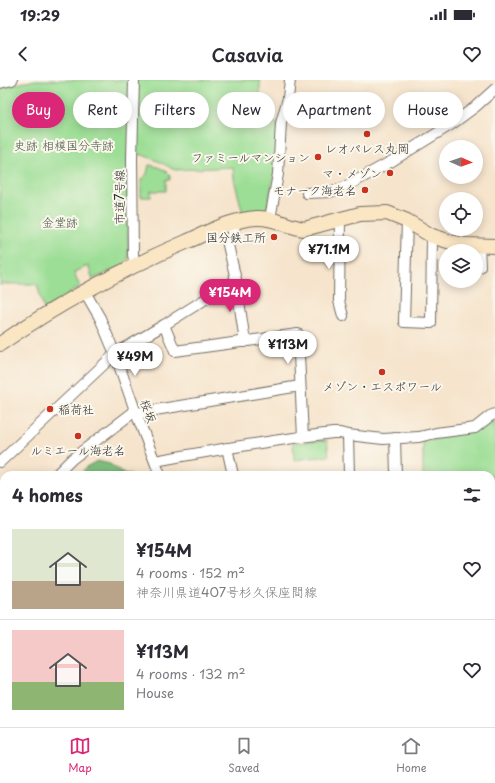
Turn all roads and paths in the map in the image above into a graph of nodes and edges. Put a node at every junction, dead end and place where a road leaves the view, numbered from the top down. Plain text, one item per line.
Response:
1 (12, 80) edge
2 (134, 80) edge
3 (290, 80) edge
4 (0, 83) edge
5 (495, 89) edge
6 (307, 193) dead end
7 (270, 219) junction
8 (340, 220) junction
9 (236, 221) junction
10 (407, 221) junction
11 (432, 236) junction
12 (461, 244) edge
13 (483, 245) edge
14 (495, 246) edge
15 (135, 265) junction
16 (236, 280) junction
17 (85, 292) junction
18 (344, 316) dead end
19 (164, 325) junction
20 (245, 342) junction
21 (0, 344) edge
22 (115, 354) junction
23 (300, 386) junction
24 (136, 413) junction
25 (495, 414) edge
26 (348, 435) junction
27 (303, 437) junction
28 (395, 438) junction
29 (227, 448) junction
30 (154, 460) junction
31 (0, 462) edge
32 (60, 471) edge
33 (158, 471) edge
34 (232, 471) edge
35 (349, 471) edge
36 (396, 471) edge

1 - 4 street
2 - 15 street, 市道7号線
3 - 7 street
5 - 6 street
7 - 8 main road
7 - 9 main road
8 - 10 main road
8 - 18 street
9 - 15 main road
9 - 16 street
10 - 11 main road
10 - 11 street
11 - 12 main road
13 - 14 main road
15 - 17 main road
16 - 19 street
16 - 20 street
17 - 21 main road
17 - 22 street, 桜坂
19 - 20 street
19 - 22 street
20 - 23 street
22 - 24 street, 桜坂
22 - 31 street
23 - 24 street
23 - 27 street
24 - 30 street, 桜坂
24 - 32 street
25 - 28 street
26 - 27 street
26 - 28 street
26 - 35 street
27 - 29 street
28 - 36 street
29 - 30 street
29 - 34 street
30 - 33 street, 桜坂

